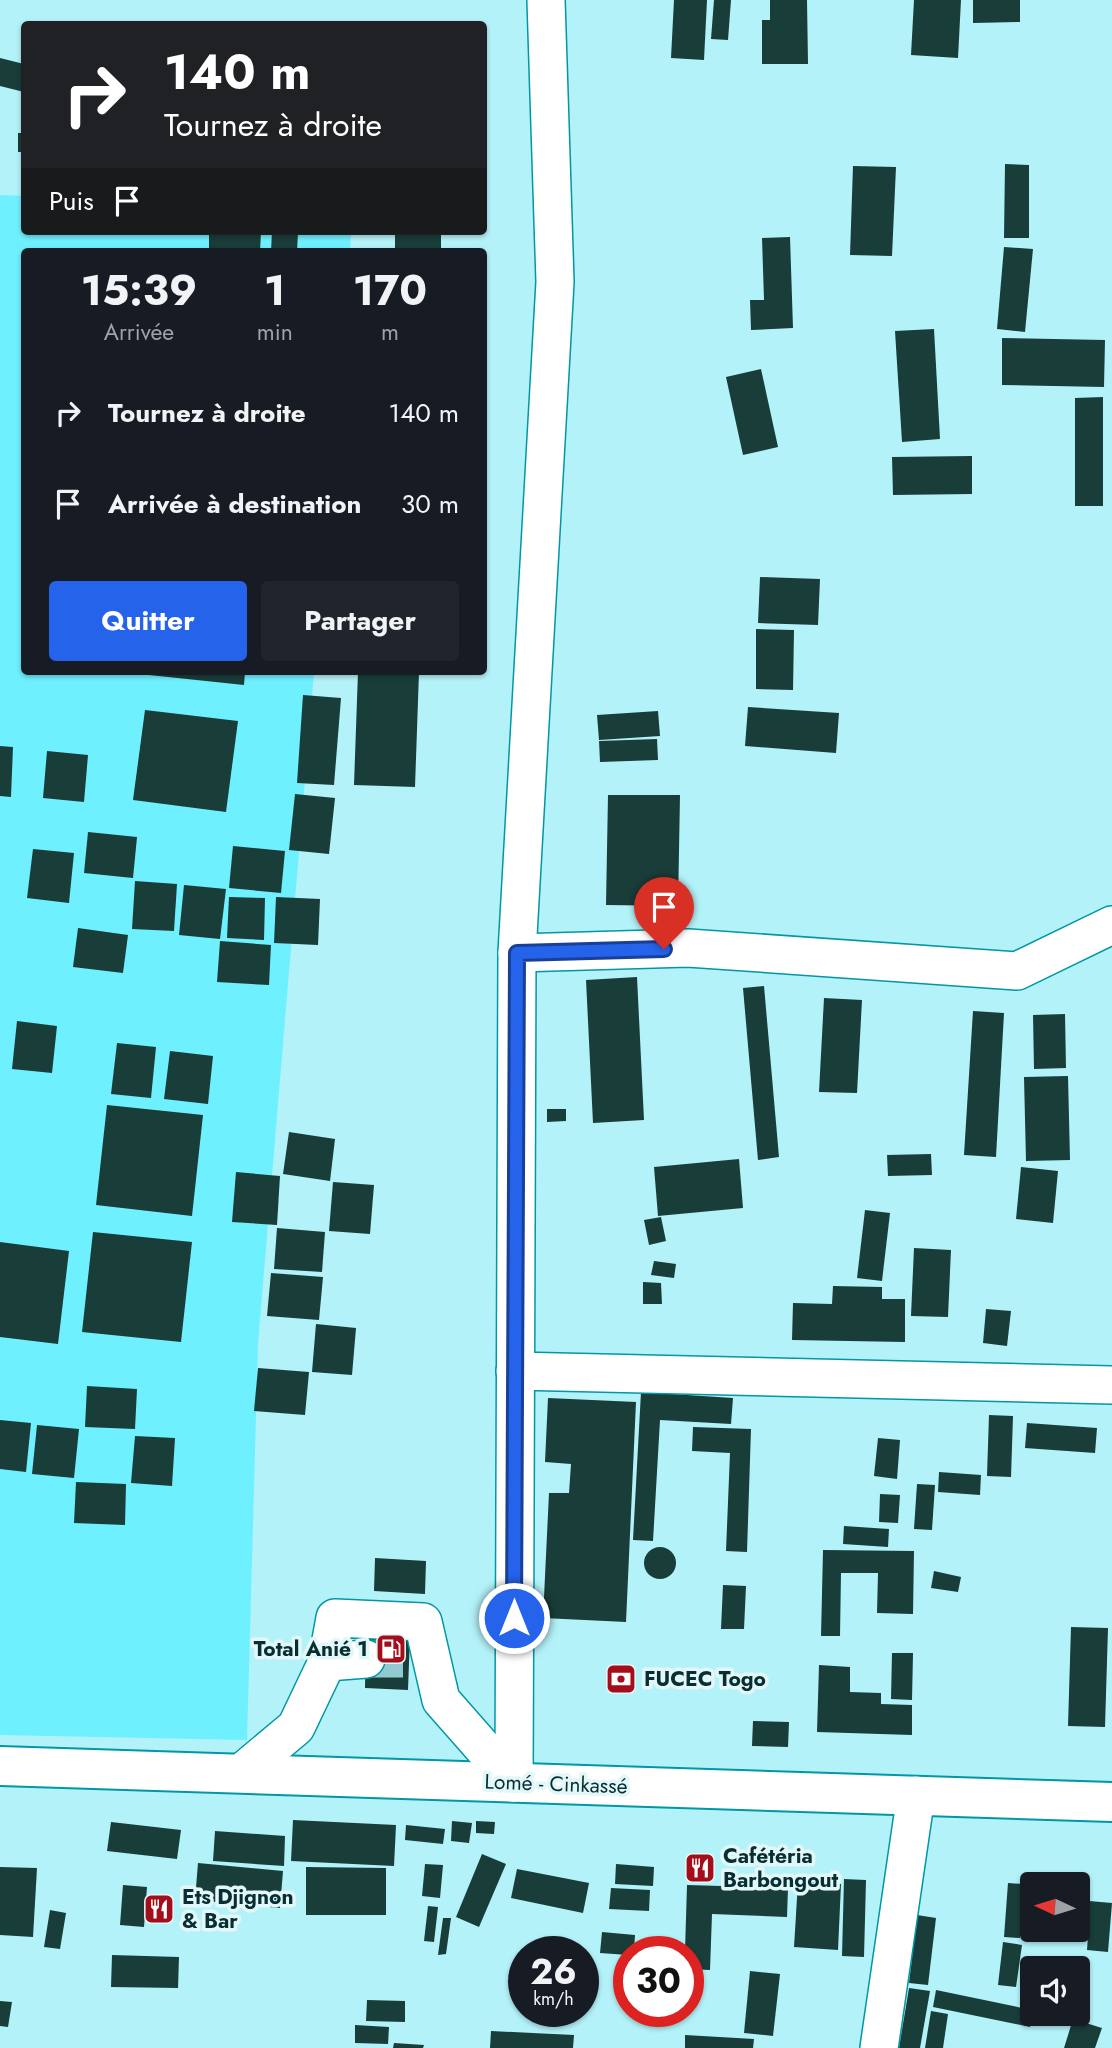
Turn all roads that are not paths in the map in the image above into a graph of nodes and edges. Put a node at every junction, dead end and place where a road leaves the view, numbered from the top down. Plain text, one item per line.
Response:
1 (546, 0) edge
2 (1112, 925) edge
3 (517, 953) junction
4 (514, 1371) junction
5 (1112, 1385) edge
6 (366, 1659) tunnel mouth
7 (327, 1661) junction
8 (0, 1766) edge
9 (241, 1773) junction
10 (514, 1783) junction
11 (916, 1795) junction
12 (1112, 1802) edge
13 (879, 2048) edge

1 - 3 street
2 - 3 street
3 - 4 street
4 - 5 street
4 - 10 street
6 - 7 street
7 - 9 street
7 - 10 street
8 - 9 highway, Lomé - Cinkassé
9 - 10 highway, Lomé - Cinkassé
10 - 11 highway, Lomé - Cinkassé
11 - 12 highway, Lomé - Cinkassé
11 - 13 street

